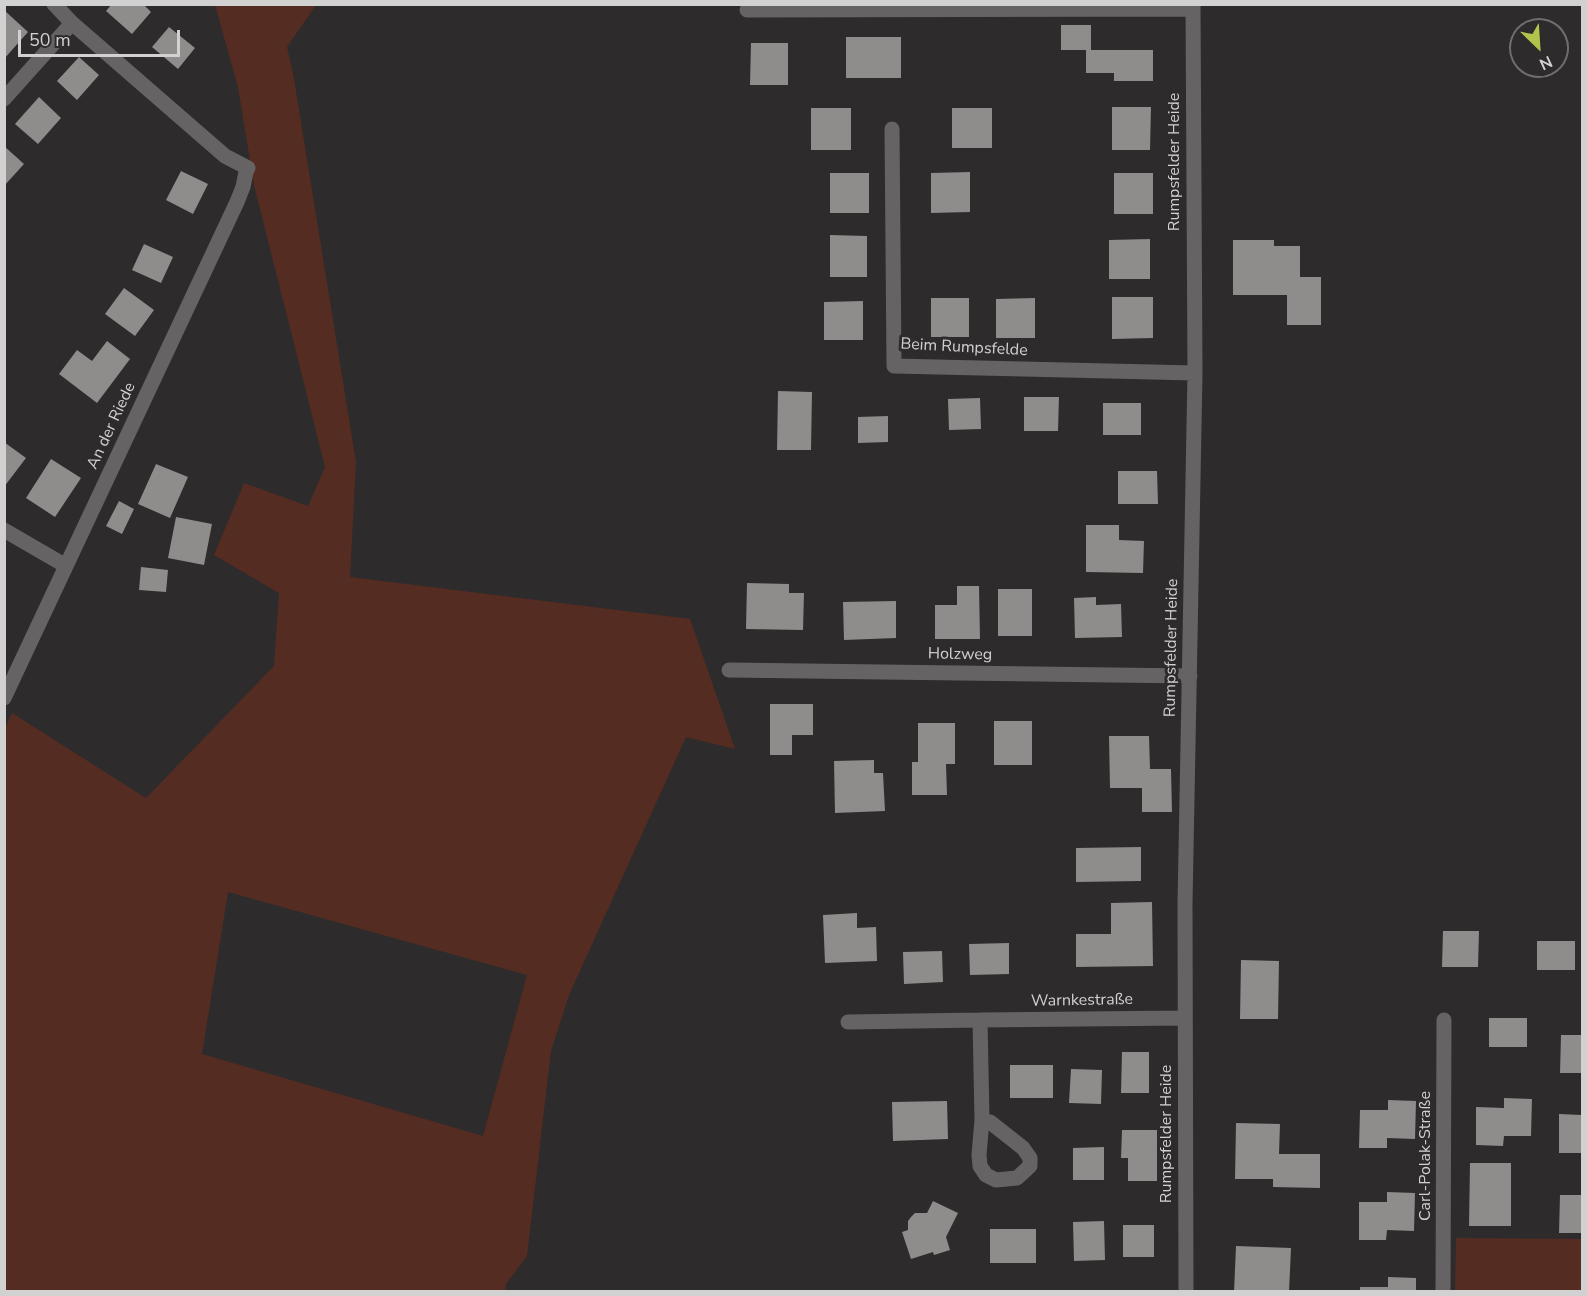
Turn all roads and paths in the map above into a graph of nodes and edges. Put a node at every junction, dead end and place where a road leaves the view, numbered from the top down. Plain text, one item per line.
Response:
1 (54, 4) edge
2 (1192, 7) edge
3 (747, 10) dead end
4 (72, 23) junction
5 (4, 99) edge
6 (892, 129) dead end
7 (1195, 373) junction
8 (4, 530) edge
9 (66, 566) junction
10 (729, 670) dead end
11 (1190, 676) junction
12 (4, 698) edge
13 (1185, 1017) junction
14 (980, 1020) junction
15 (1444, 1020) dead end
16 (848, 1022) dead end
17 (982, 1120) dead end
18 (1186, 1292) edge
19 (1443, 1292) edge

1 - 4 street
2 - 3 street
2 - 7 street, Rumpsfelder Heide
4 - 5 street
4 - 9 street, An der Riede
6 - 7 street, Beim Rumpsfelde
7 - 11 street, Rumpsfelder Heide
8 - 9 street
9 - 12 street, An der Riede
10 - 11 street, Holzweg
11 - 13 street, Rumpsfelder Heide
13 - 14 street, Warnkestraße
13 - 18 street, Rumpsfelder Heide
14 - 16 street, Warnkestraße
14 - 17 street
15 - 19 street, Carl-Polak-Straße

